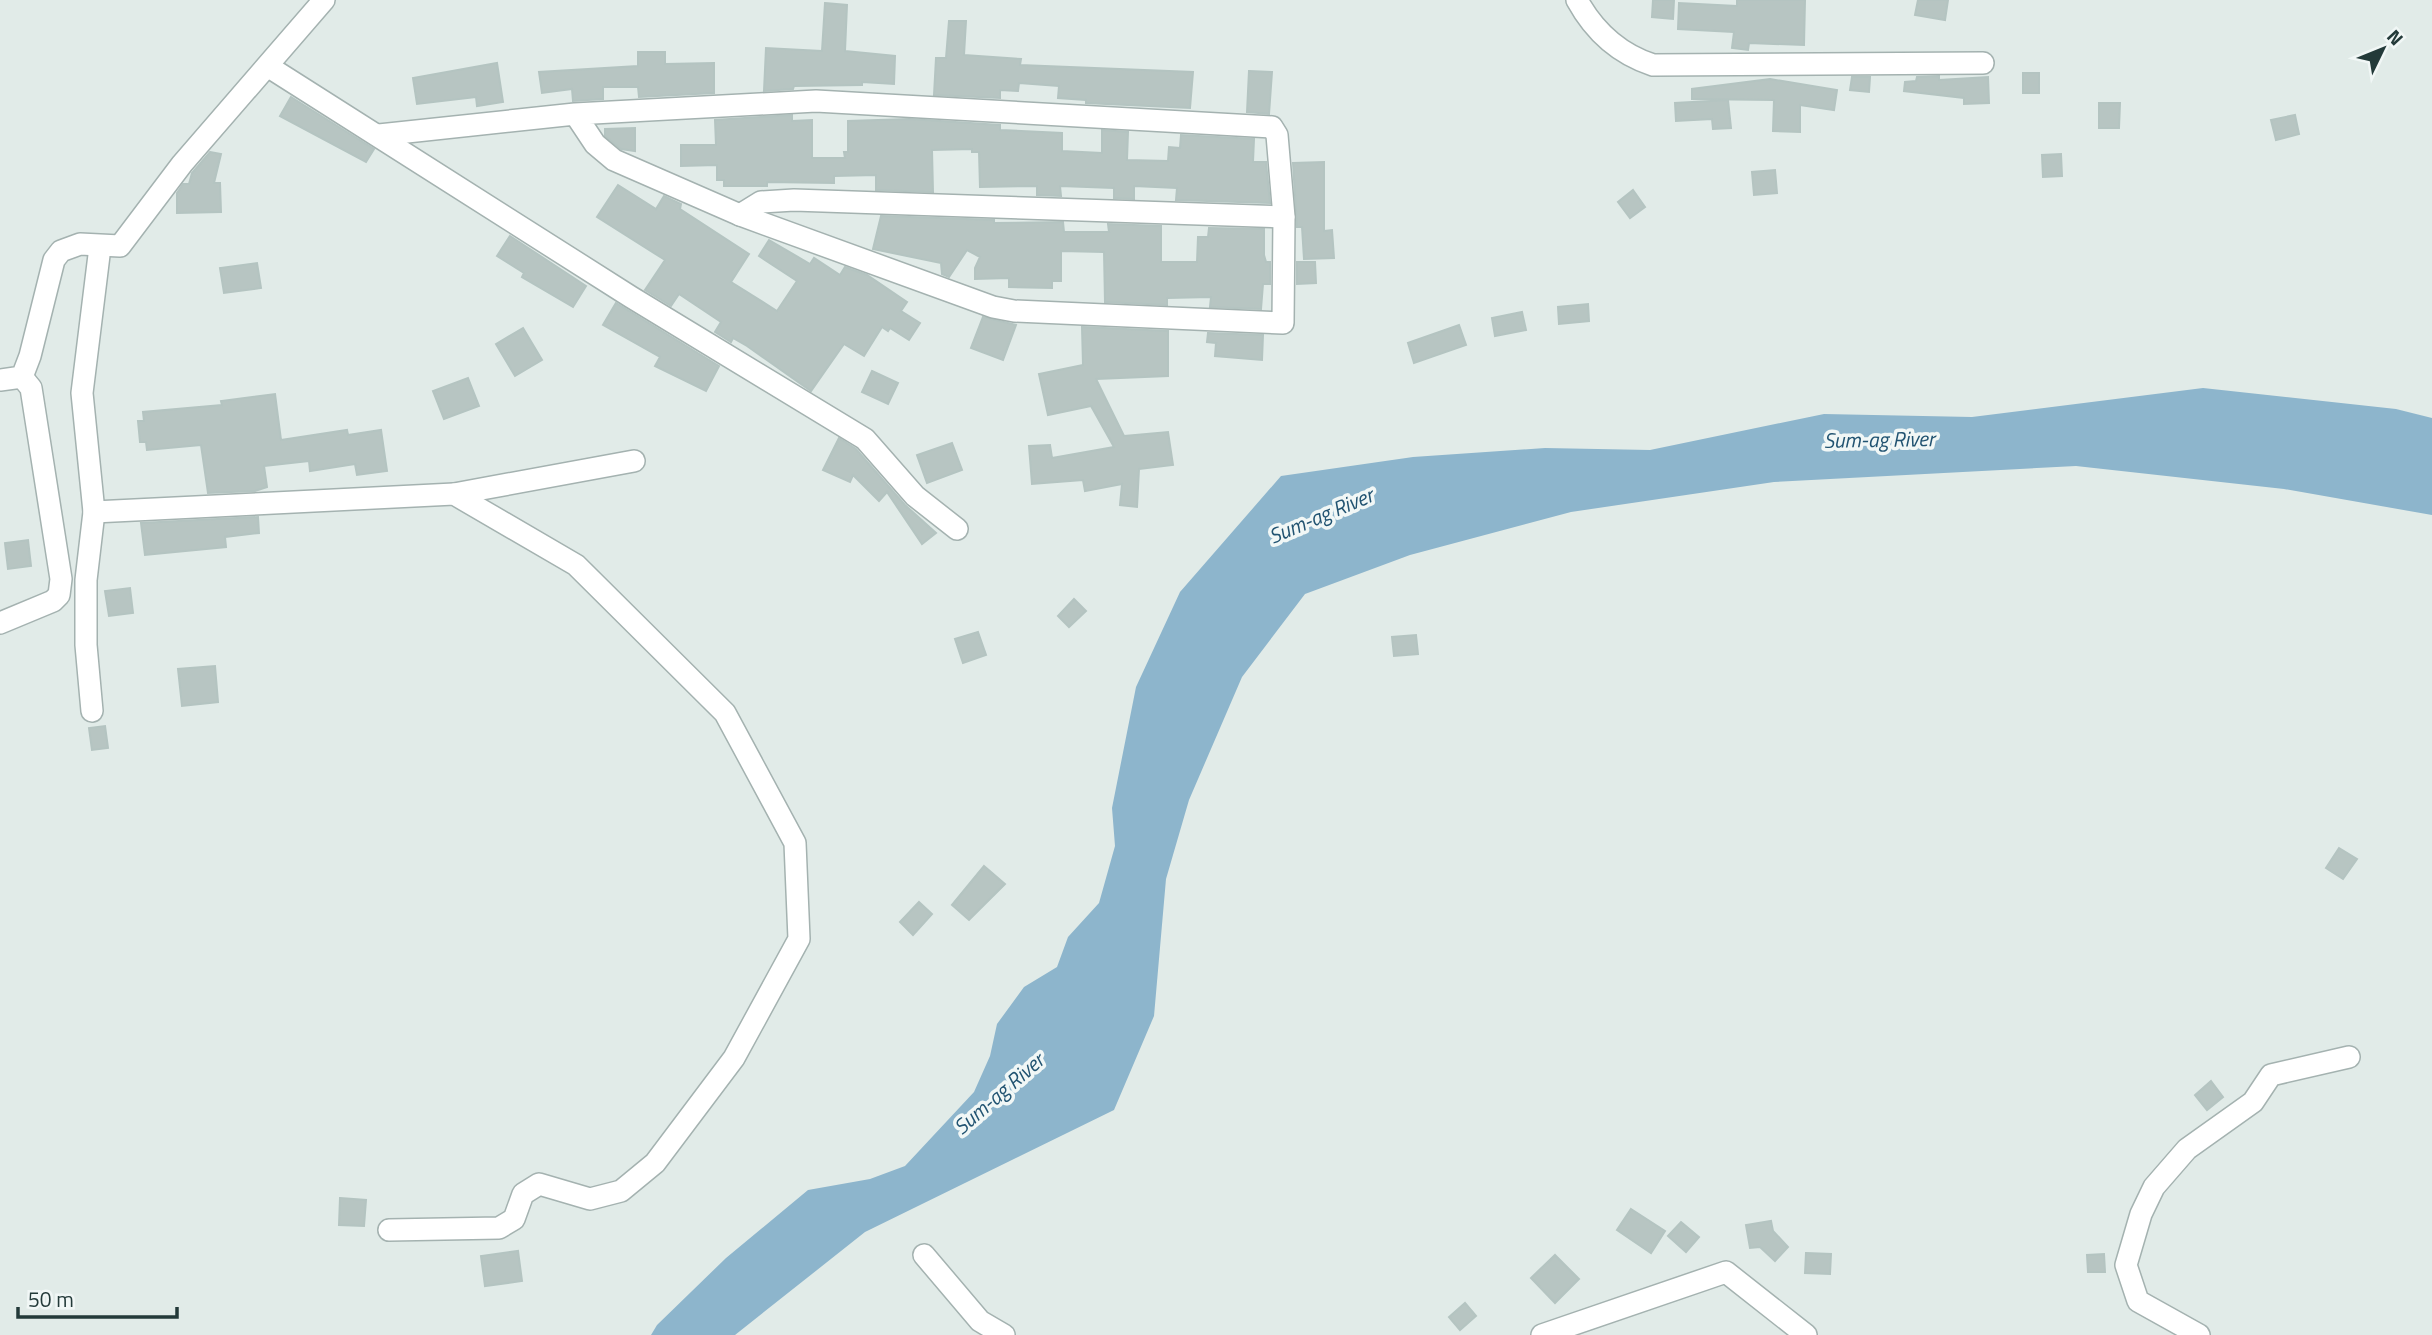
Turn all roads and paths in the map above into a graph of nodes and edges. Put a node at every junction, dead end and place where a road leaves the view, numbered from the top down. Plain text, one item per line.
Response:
1 (324, 0) edge
2 (1577, 0) edge
3 (1983, 63) dead end
4 (269, 67) junction
5 (575, 114) junction
6 (379, 135) junction
7 (740, 215) junction
8 (1284, 217) junction
9 (100, 247) junction
10 (22, 377) junction
11 (0, 380) edge
12 (634, 461) dead end
13 (454, 494) junction
14 (94, 512) junction
15 (957, 529) dead end
16 (0, 623) edge
17 (92, 711) dead end
18 (2348, 1057) dead end
19 (389, 1230) dead end
20 (924, 1255) dead end
21 (1004, 1335) edge
22 (1542, 1335) edge
23 (1806, 1335) edge
24 (2199, 1335) edge

1 - 4 street
2 - 3 street
4 - 6 street
4 - 9 street
5 - 6 street
5 - 7 street
5 - 8 street
6 - 15 street
7 - 8 street
7 - 8 street
9 - 10 street
9 - 14 street
10 - 11 street
10 - 16 street
12 - 13 street
13 - 14 street
13 - 19 street
14 - 17 street
18 - 24 street
20 - 21 street
22 - 23 street

